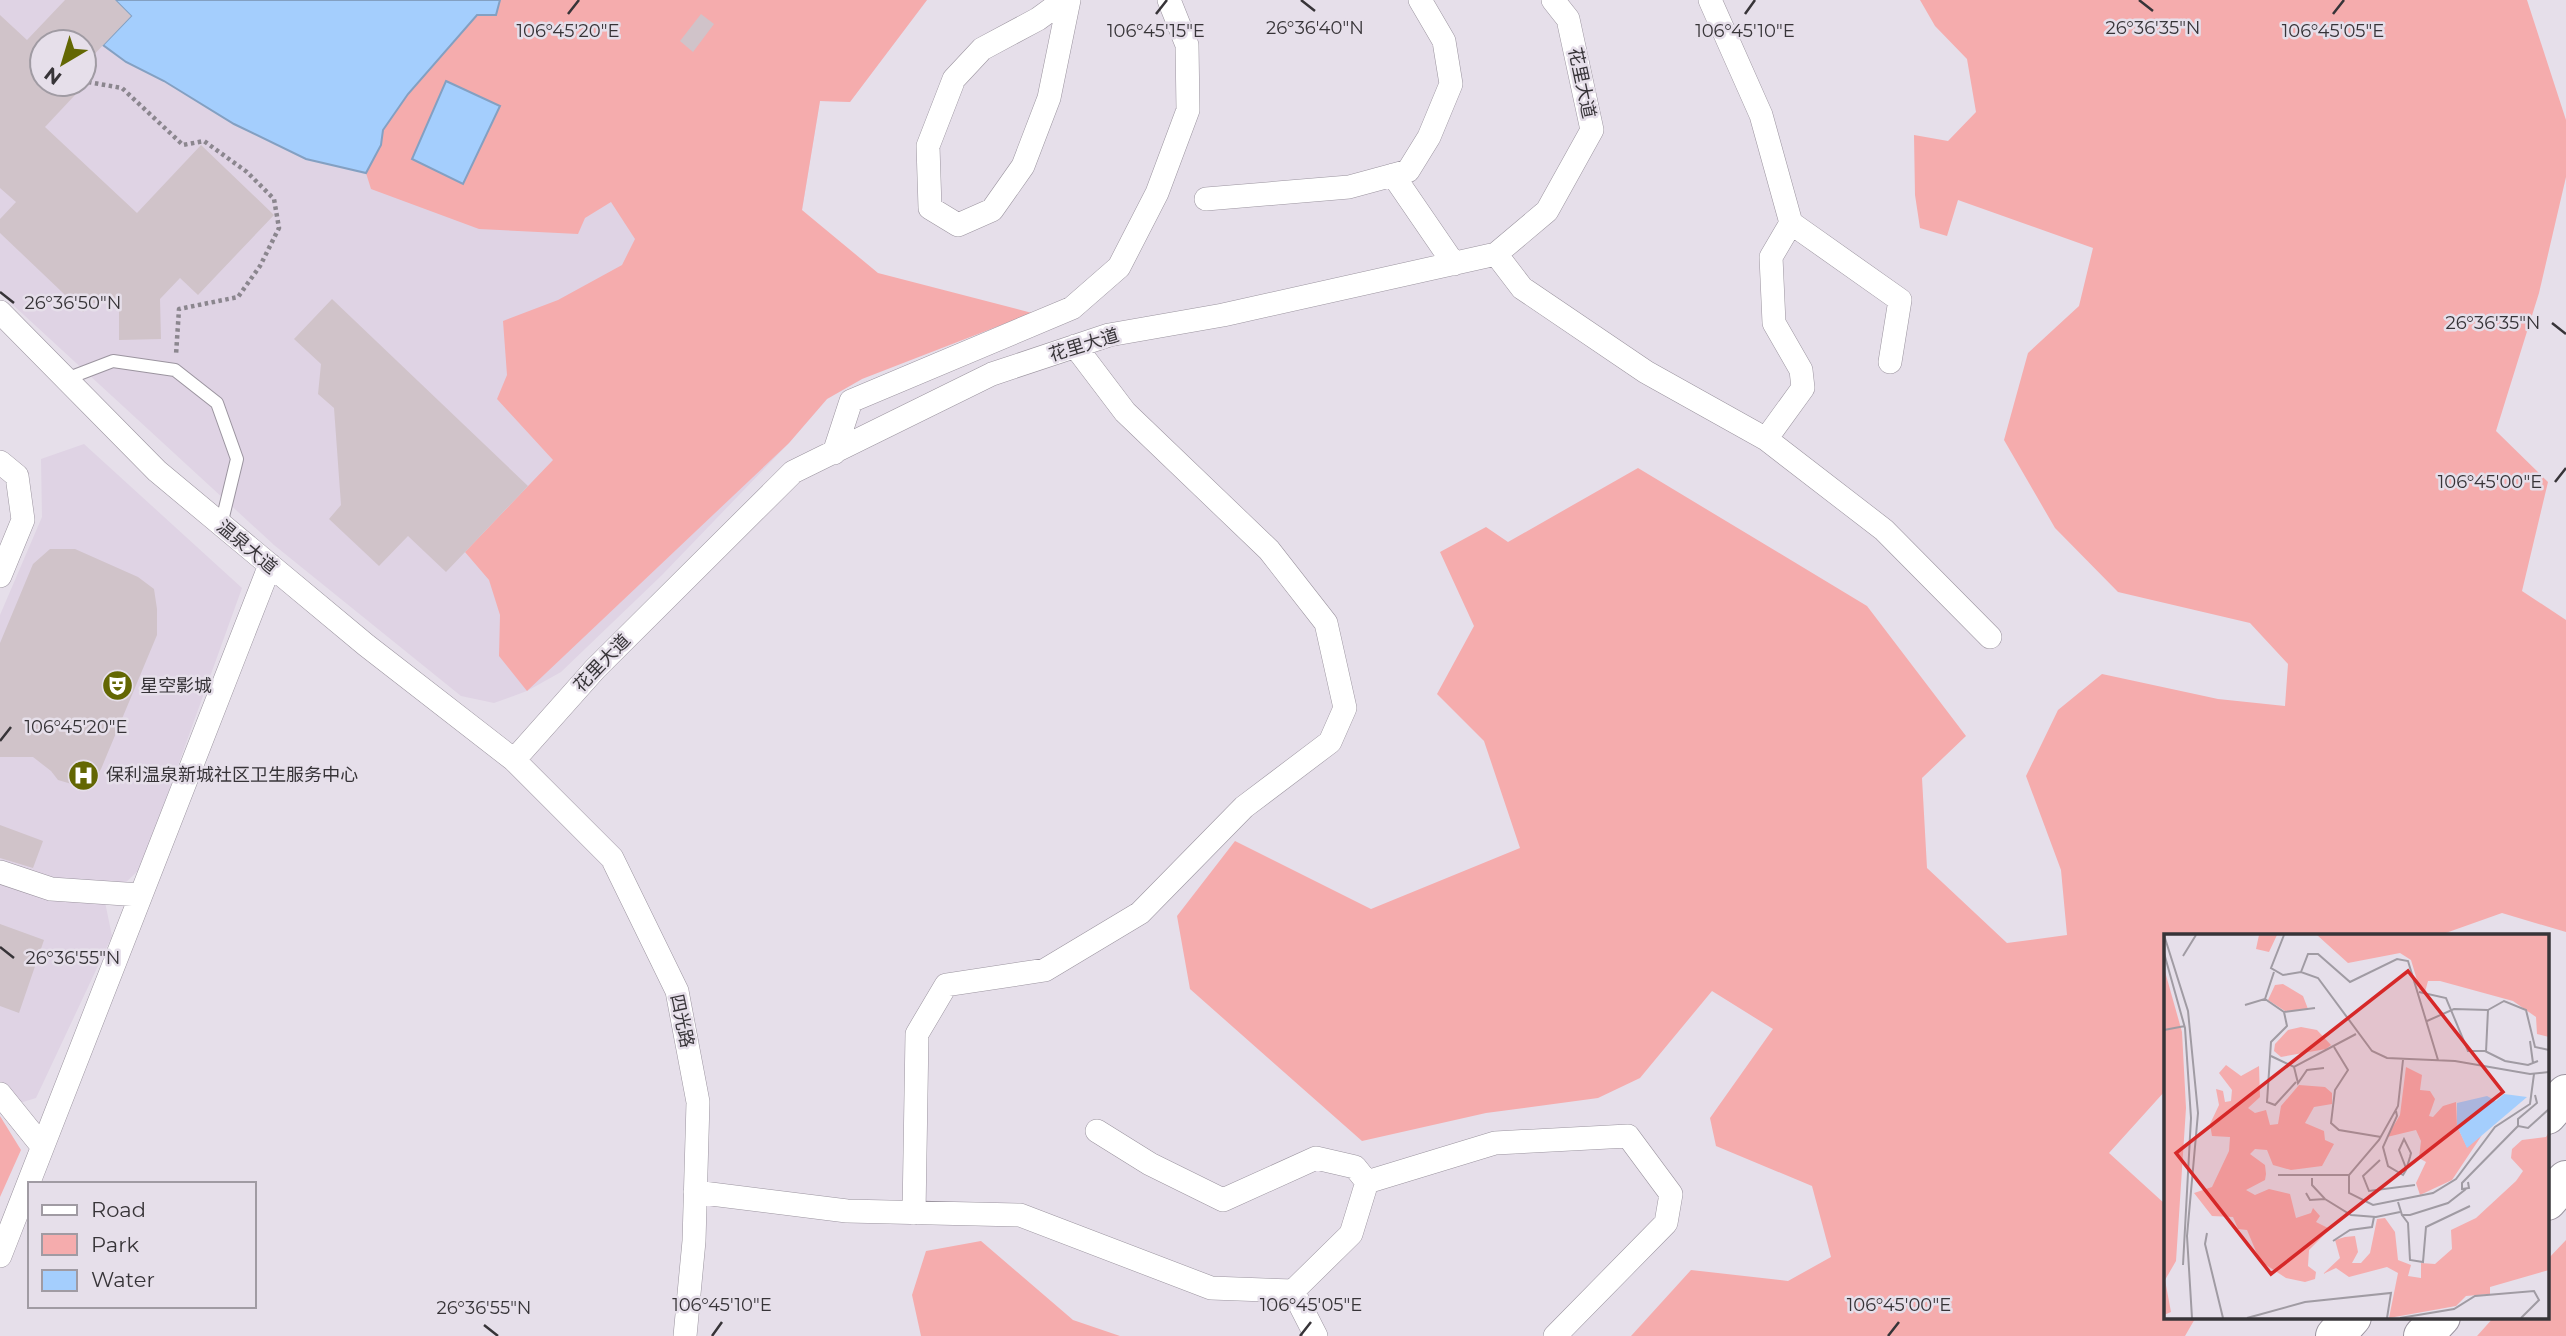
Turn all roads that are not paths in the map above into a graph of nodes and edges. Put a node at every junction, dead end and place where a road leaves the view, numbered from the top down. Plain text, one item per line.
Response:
1 (1067, 0) edge
2 (1170, 0) edge
3 (1419, 0) edge
4 (1553, 0) edge
5 (1710, 0) edge
6 (1394, 175) junction
7 (1206, 200) dead end
8 (1791, 223) junction
9 (1496, 254) junction
10 (1454, 264) junction
11 (0, 312) edge
12 (1075, 346) junction
13 (1890, 362) dead end
14 (66, 379) junction
15 (1766, 439) junction
16 (834, 453) junction
17 (0, 461) edge
18 (221, 525) junction
19 (270, 565) junction
20 (0, 576) edge
21 (1990, 637) dead end
22 (513, 760) junction
23 (0, 873) edge
24 (141, 895) junction
25 (0, 1094) edge
26 (2566, 1094) edge
27 (2548, 1114) edge
28 (1097, 1131) dead end
29 (42, 1146) junction
30 (2566, 1180) edge
31 (28, 1182) edge
32 (1367, 1182) junction
33 (28, 1183) edge
34 (695, 1192) junction
35 (2548, 1200) edge
36 (914, 1213) junction
37 (0, 1256) edge
38 (1293, 1291) junction
39 (2351, 1318) edge
40 (2440, 1318) edge
41 (685, 1336) edge
42 (1316, 1336) edge
43 (1555, 1336) edge
44 (2335, 1336) edge
45 (2423, 1336) edge

1 - 1 street
2 - 16 street
3 - 6 street
4 - 9 street, 花里大道
5 - 8 street
6 - 7 street
6 - 10 street
8 - 13 street
8 - 15 street
9 - 10 street, 花里大道
9 - 15 street
10 - 12 street, 花里大道
11 - 14 street, 温泉大道
12 - 16 street, 花里大道
12 - 36 street
14 - 18 street, 温泉大道
14 - 18 lane
15 - 21 street
16 - 22 street, 花里大道
17 - 20 street
18 - 19 street, 温泉大道
19 - 22 street, 温泉大道
19 - 24 street
22 - 34 street, 四光路
23 - 24 street
24 - 29 street
25 - 29 street
26 - 27 highway
28 - 32 street
29 - 31 street
30 - 35 highway
32 - 38 street
32 - 43 street
33 - 37 street
34 - 36 street
34 - 41 street, 四光路
36 - 38 street
38 - 42 street
39 - 44 highway
40 - 45 highway

